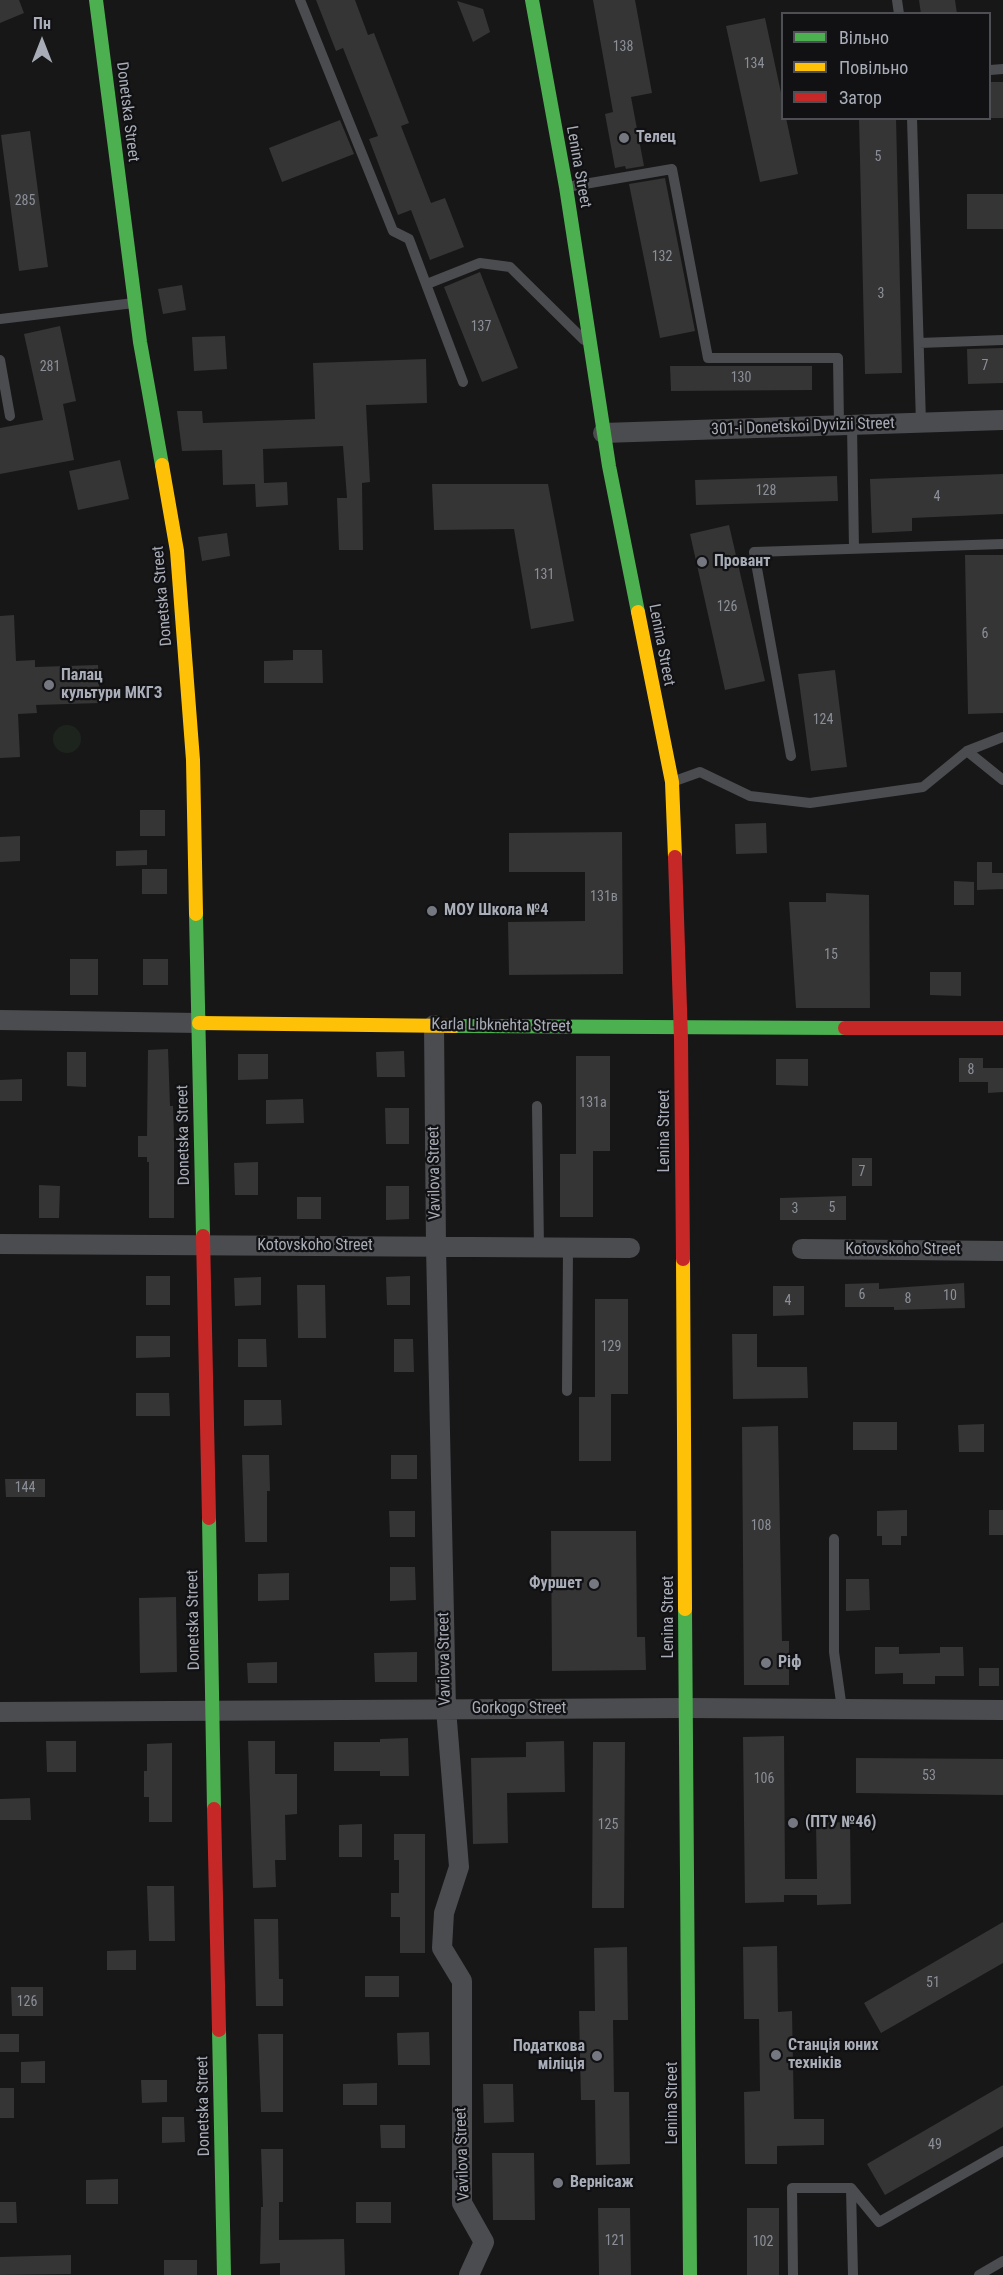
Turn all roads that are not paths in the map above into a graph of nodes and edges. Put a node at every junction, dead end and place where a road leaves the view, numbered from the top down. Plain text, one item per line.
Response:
1 (96, 0) edge
2 (300, 0) edge
3 (532, 0) edge
4 (912, 120) edge
5 (566, 187) junction
6 (427, 284) junction
7 (135, 303) junction
8 (0, 319) edge
9 (1003, 340) edge
10 (919, 343) junction
11 (590, 346) junction
12 (0, 360) edge
13 (463, 382) dead end
14 (10, 416) dead end
15 (1003, 420) edge
16 (921, 423) junction
17 (845, 425) junction
18 (603, 433) junction
19 (1003, 544) edge
20 (854, 549) junction
21 (1003, 736) edge
22 (968, 751) junction
23 (791, 756) dead end
24 (1003, 780) edge
25 (672, 782) junction
26 (0, 1020) edge
27 (198, 1023) junction
28 (434, 1025) junction
29 (681, 1028) junction
30 (1003, 1028) edge
31 (537, 1106) dead end
32 (0, 1244) edge
33 (203, 1245) junction
34 (436, 1247) junction
35 (539, 1248) junction
36 (568, 1248) junction
37 (630, 1248) dead end
38 (802, 1249) dead end
39 (1003, 1251) edge
40 (567, 1391) dead end
41 (834, 1539) dead end
42 (686, 1708) junction
43 (446, 1709) junction
44 (842, 1709) junction
45 (212, 1710) junction
46 (1003, 1710) edge
47 (0, 1712) edge
48 (1003, 2151) edge
49 (851, 2188) junction
50 (1003, 2261) edge
51 (224, 2275) edge
52 (469, 2275) edge
53 (690, 2275) edge
54 (793, 2275) edge
55 (854, 2275) edge
56 (979, 2275) edge

1 - 7 street, Donetska Street
2 - 6 lane
3 - 5 street, Lenina Street
4 - 10 lane
5 - 11 street, Lenina Street
5 - 17 lane
6 - 11 lane
6 - 13 lane
7 - 8 lane
7 - 27 street, Donetska Street
9 - 10 lane
10 - 16 lane
11 - 18 street, Lenina Street
12 - 14 lane
15 - 16 street, 301-i Donetskoi Dyvizii Street
16 - 17 street, 301-i Donetskoi Dyvizii Street
17 - 18 street, 301-i Donetskoi Dyvizii Street
17 - 20 lane
18 - 25 street, Lenina Street
19 - 20 lane
20 - 23 lane
21 - 22 lane
22 - 24 lane
22 - 25 lane
25 - 29 street, Lenina Street
26 - 27 street, Karla Libknehta Street
27 - 28 street, Karla Libknehta Street
27 - 33 street, Donetska Street
28 - 29 street, Karla Libknehta Street
28 - 34 street, Vavilova Street
29 - 30 street, Karla Libknehta Street
29 - 42 street, Lenina Street
31 - 35 lane
32 - 33 street, Kotovskoho Street
33 - 34 street, Kotovskoho Street
33 - 45 street, Donetska Street
34 - 35 street, Kotovskoho Street
34 - 43 street, Vavilova Street
35 - 36 street, Kotovskoho Street
36 - 37 street, Kotovskoho Street
36 - 40 lane
38 - 39 street, Kotovskoho Street
41 - 44 lane
42 - 43 street, Gorkogo Street
42 - 44 street, Gorkogo Street
42 - 53 street, Lenina Street
43 - 45 street, Gorkogo Street
43 - 52 street, Vavilova Street
44 - 46 street, Gorkogo Street
45 - 47 street, Gorkogo Street
45 - 51 street, Donetska Street
48 - 49 lane
49 - 54 lane
49 - 55 lane
50 - 56 lane

